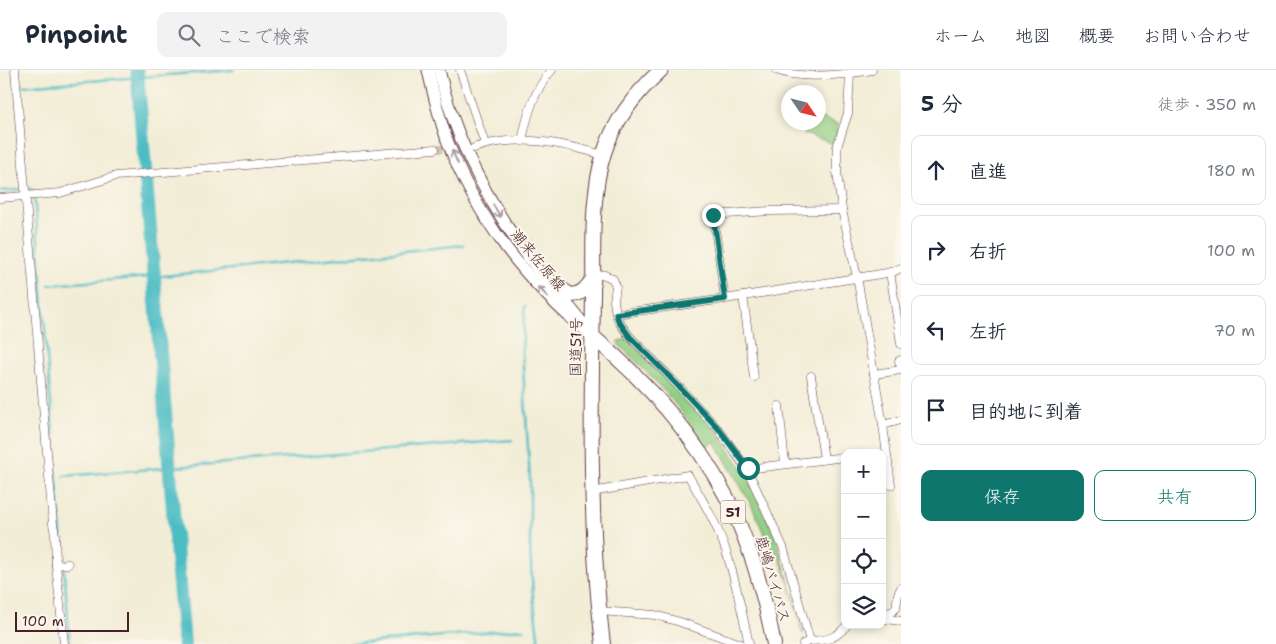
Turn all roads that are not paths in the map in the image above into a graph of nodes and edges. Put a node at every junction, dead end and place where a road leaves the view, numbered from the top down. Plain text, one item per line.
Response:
1 (15, 70) edge
2 (428, 70) edge
3 (438, 70) edge
4 (460, 70) edge
5 (552, 70) edge
6 (661, 70) edge
7 (776, 70) edge
8 (872, 70) edge
9 (850, 74) junction
10 (522, 141) junction
11 (485, 144) junction
12 (474, 148) tunnel mouth
13 (435, 149) tunnel mouth
14 (604, 155) junction
15 (30, 193) junction
16 (0, 198) edge
17 (842, 210) junction
18 (901, 268) edge
19 (890, 272) junction
20 (543, 276) junction
21 (593, 277) junction
22 (858, 277) junction
23 (743, 296) junction
24 (725, 299) junction
25 (616, 314) junction
26 (592, 336) junction
27 (901, 344) edge
28 (901, 360) edge
29 (901, 369) edge
30 (874, 374) junction
31 (811, 376) dead end
32 (754, 377) dead end
33 (779, 406) dead end
34 (901, 420) edge
35 (883, 425) junction
36 (884, 449) edge
37 (841, 458) edge
38 (824, 460) junction
39 (886, 461) edge
40 (785, 464) junction
41 (748, 468) junction
42 (891, 485) dead end
43 (592, 492) junction
44 (901, 588) edge
45 (599, 611) junction
46 (886, 613) edge
47 (886, 619) edge
48 (901, 621) edge
49 (844, 629) edge
50 (807, 642) edge
51 (64, 644) edge
52 (603, 644) edge
53 (741, 644) edge
54 (749, 644) edge
55 (774, 644) edge

1 - 15 street
26 -> 2 main road, 潮来佐原線
3 -> 20 main road, 潮来佐原線
4 - 11 street
5 - 10 street
6 - 14 highway, 国道51号
7 - 9 street
8 - 9 street
9 - 17 street
10 - 11 street
10 - 14 street
11 - 12 street
13 - 15 street
14 - 21 highway, 国道51号
15 - 16 street
15 - 51 street
17 - 22 street
17 - 24 street
18 - 19 street
19 - 22 street
19 - 27 street
20 - 21 highway
20 - 26 main road, 潮来佐原線
21 - 25 street
21 - 26 highway, 国道51号
22 - 23 street
22 - 30 street
23 - 24 street
23 - 32 street
24 - 25 street
25 - 41 street
26 - 43 highway, 国道51号
26 - 55 highway, 鹿嶋バイパス / 51
28 - 29 street
29 - 30 street
30 - 35 street
31 - 38 street
33 - 40 street
34 - 35 street
35 - 36 street
37 - 38 street
38 - 40 street
39 - 42 street
40 - 41 street
41 - 50 street
43 - 45 highway, 国道51号
43 - 54 street
44 - 46 street
45 - 52 highway, 国道51号
45 - 53 street
47 - 48 street
49 - 50 street

